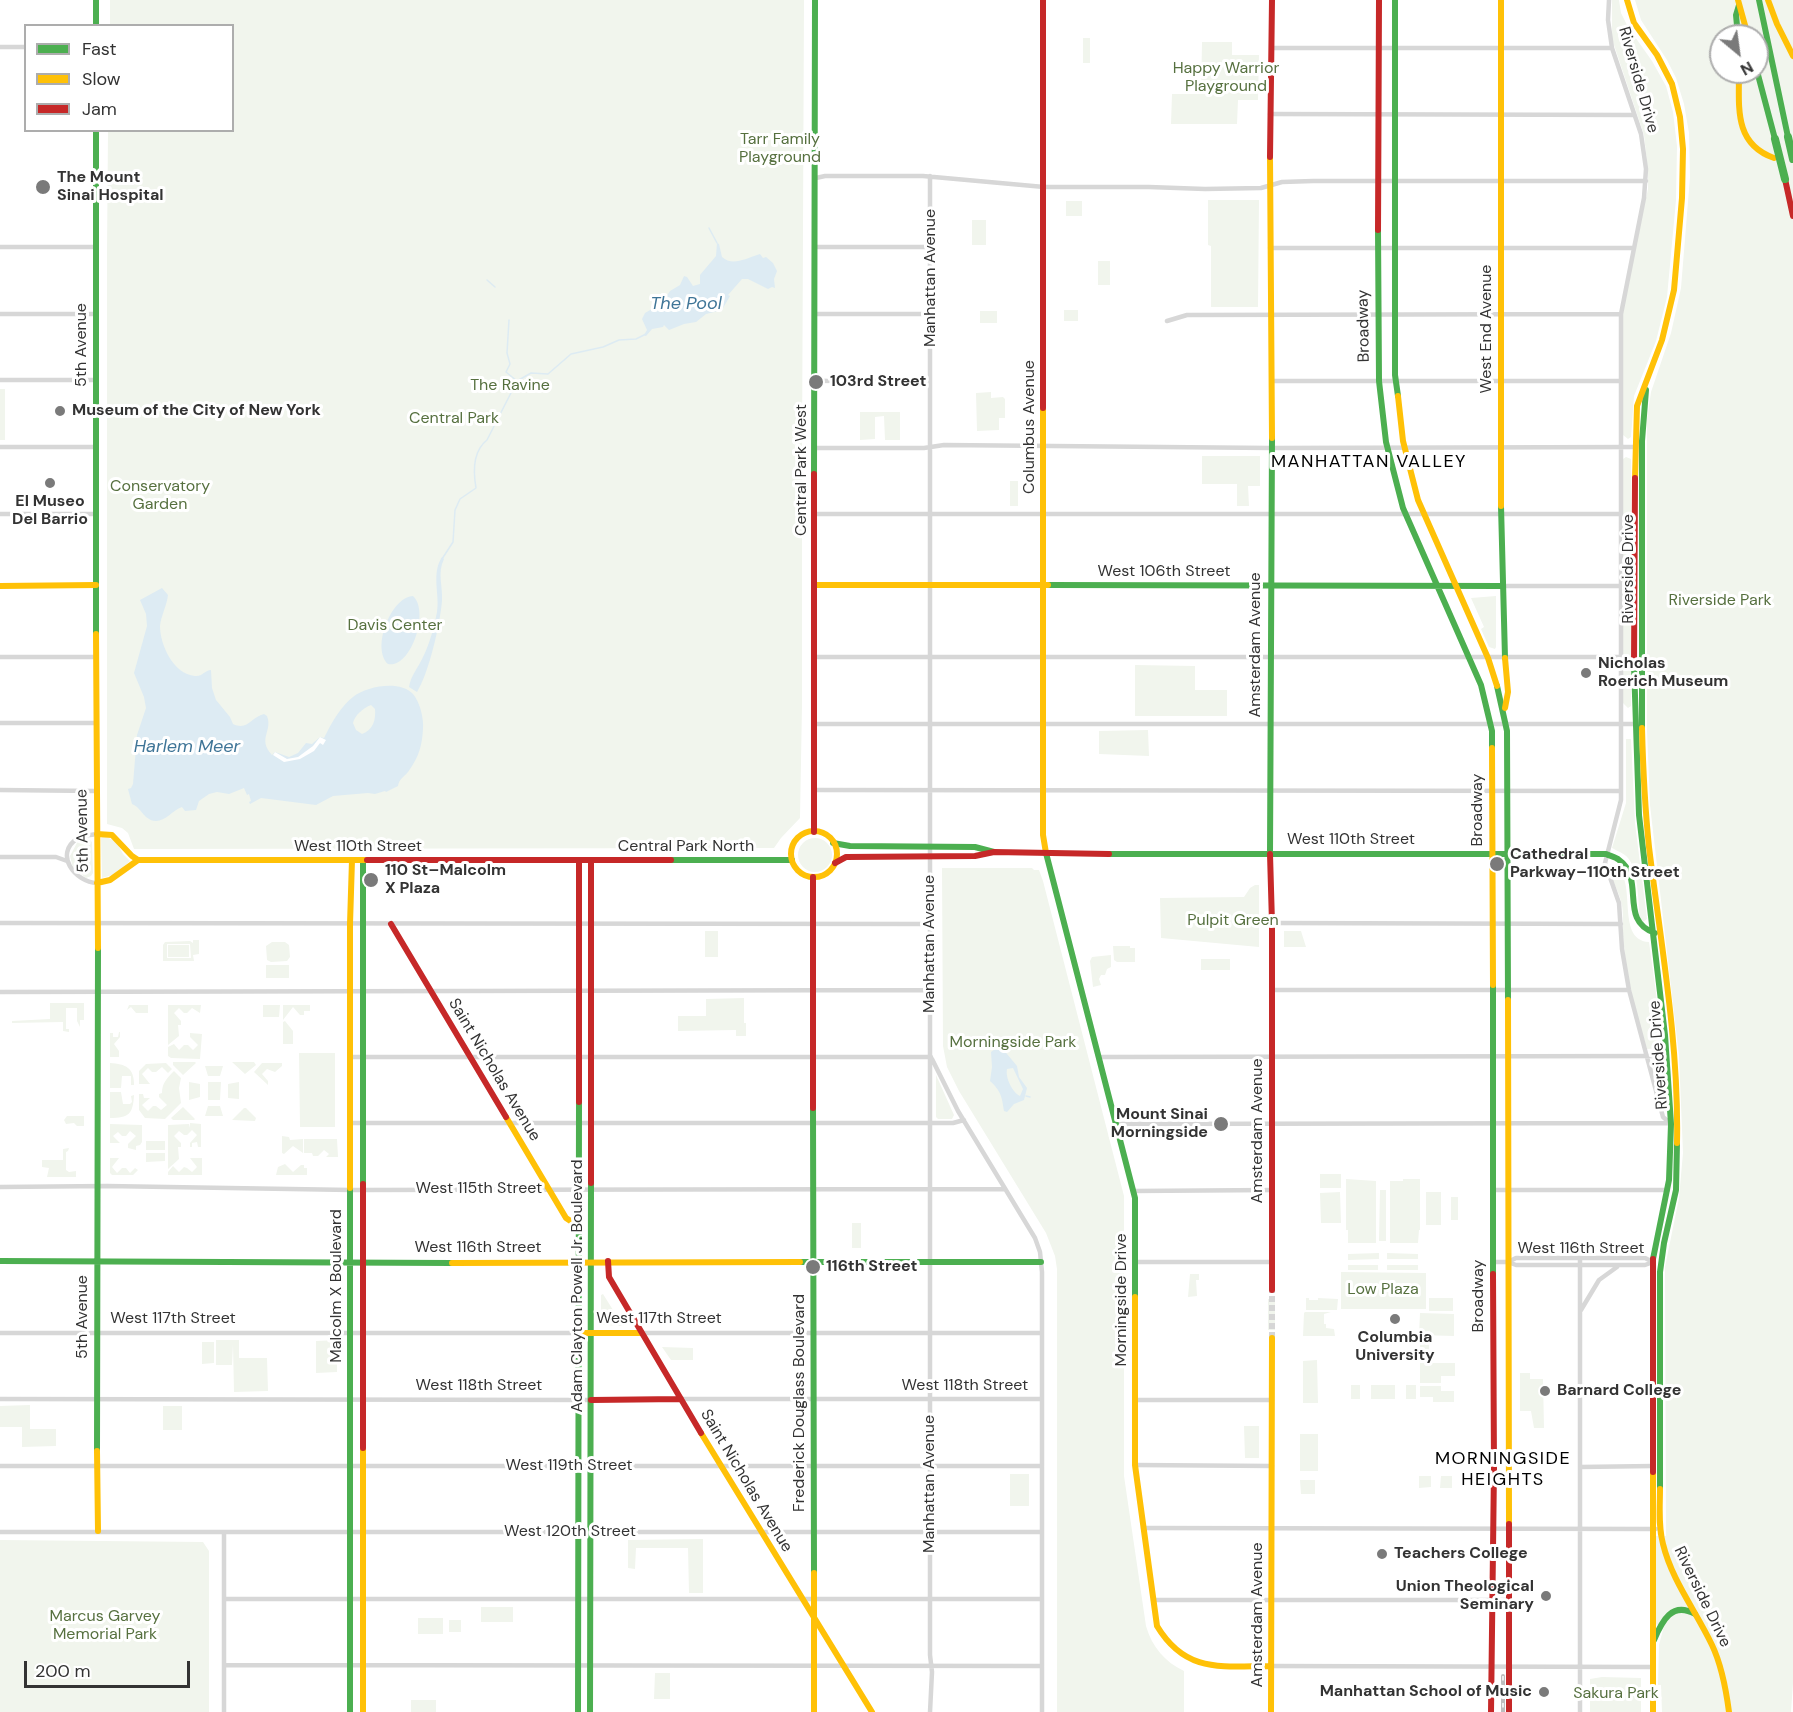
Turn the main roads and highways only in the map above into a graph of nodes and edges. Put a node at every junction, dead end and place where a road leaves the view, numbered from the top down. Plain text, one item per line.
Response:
1 (96, 0) edge
2 (815, 0) edge
3 (1043, 0) edge
4 (1272, 0) edge
5 (1379, 0) edge
6 (1395, 0) edge
7 (1501, 0) edge
8 (1627, 0) edge
9 (1759, 0) edge
10 (1768, 0) edge
11 (1739, 2) edge
12 (96, 24) edge
13 (1737, 24) edge
14 (1745, 24) edge
15 (1793, 56) edge
16 (1739, 84) edge
17 (1760, 84) edge
18 (96, 132) edge
19 (1774, 159) dead end
20 (1793, 159) edge
21 (1793, 216) edge
22 (96, 585) junction
23 (815, 585) junction
24 (1270, 585) junction
25 (1437, 585) junction
26 (1455, 585) junction
27 (0, 586) edge
28 (1043, 586) junction
29 (1502, 586) junction
30 (1504, 714) junction
31 (814, 832) junction
32 (97, 834) junction
33 (833, 843) junction
34 (994, 852) junction
35 (1046, 854) junction
36 (1270, 854) junction
37 (1508, 854) junction
38 (1492, 855) junction
39 (138, 860) junction
40 (352, 860) junction
41 (363, 860) junction
42 (579, 860) junction
43 (591, 860) junction
44 (792, 860) junction
45 (835, 863) junction
46 (813, 877) junction
47 (97, 883) junction
48 (390, 924) road end
49 (1656, 933) junction
50 (578, 1226) junction
51 (0, 1261) edge
52 (96, 1261) junction
53 (578, 1261) junction
54 (591, 1261) junction
55 (608, 1261) junction
56 (813, 1261) junction
57 (1041, 1262) road end
58 (1657, 1262) junction
59 (350, 1263) junction
60 (362, 1263) junction
61 (1272, 1290) tunnel mouth
62 (578, 1333) junction
63 (591, 1333) junction
64 (641, 1333) junction
65 (1272, 1338) tunnel mouth
66 (591, 1400) junction
67 (681, 1400) junction
68 (1493, 1400) junction
69 (1508, 1400) junction
70 (1494, 1468) junction
71 (1509, 1468) junction
72 (1656, 1529) junction
73 (98, 1532) road end
74 (813, 1617) junction
75 (1697, 1617) junction
76 (1653, 1643) junction
77 (1271, 1666) junction
78 (350, 1712) edge
79 (363, 1712) edge
80 (578, 1712) edge
81 (590, 1712) edge
82 (814, 1712) edge
83 (872, 1712) edge
84 (1271, 1712) edge
85 (1491, 1712) edge
86 (1509, 1712) edge
87 (1653, 1712) edge
88 (1729, 1712) edge

1 - 12 main road
2 - 23 main road, Central Park West
3 - 28 main road, Columbus Avenue
4 - 24 main road, Amsterdam Avenue
5 - 25 main road, Broadway
6 - 26 main road, Broadway
7 - 29 main road, West End Avenue
8 - 49 main road, Riverside Drive
9 - 20 main road, bridge
10 - 15 main road
11 - 13 main road
11 - 14 main road
16 - 19 main road
17 - 21 main road, bridge
18 - 22 main road, 5th Avenue
22 - 27 main road
22 - 32 main road, 5th Avenue
23 - 28 main road, West 106th Street
23 - 31 main road, Central Park West
24 - 25 main road, West 106th Street
24 - 28 main road, West 106th Street
24 - 36 main road, Amsterdam Avenue
25 - 26 main road, West 106th Street
25 - 38 main road, Broadway
26 - 29 main road, West 106th Street
26 - 30 main road, Broadway
28 - 35 main road, Columbus Avenue
29 - 30 main road, West End Avenue
30 - 37 main road, Broadway
31 - 33 main road
31 - 44 main road
32 - 39 main road
32 - 47 main road, 5th Avenue
33 - 34 main road, West 110th Street
33 - 45 main road
34 - 35 main road, West 110th Street
34 - 45 main road, West 110th Street
35 - 36 main road, West 110th Street
35 - 77 main road, Morningside Drive
36 - 38 main road, West 110th Street
36 - 61 main road, Amsterdam Avenue
37 - 38 main road, West 110th Street
37 - 49 main road, West 110th Street
37 - 69 main road, Broadway
38 - 68 main road, Broadway
39 - 40 main road, West 110th Street
39 - 47 main road
40 - 41 main road, West 110th Street
40 - 59 main road, Malcolm X Boulevard
41 - 42 main road, West 110th Street
41 - 60 main road, Malcolm X Boulevard
42 - 43 main road, Central Park North
42 - 50 main road, Adam Clayton Powell Jr. Boulevard
43 - 44 main road, Central Park North
43 - 54 main road, Adam Clayton Powell Jr. Boulevard
44 - 46 main road
45 - 46 main road
46 - 56 main road, Frederick Douglass Boulevard
47 - 52 main road, 5th Avenue
48 - 50 main road, Saint Nicholas Avenue
49 - 58 main road, Riverside Drive
50 - 53 main road, Adam Clayton Powell Jr. Boulevard
51 - 52 main road, West 116th Street
52 - 59 main road, West 116th Street
52 - 73 main road, 5th Avenue
53 - 54 main road, West 116th Street
53 - 60 main road, West 116th Street
53 - 62 main road, Adam Clayton Powell Jr. Boulevard
54 - 55 main road, West 116th Street
54 - 63 main road, Adam Clayton Powell Jr. Boulevard
55 - 56 main road, West 116th Street
55 - 64 main road, Saint Nicholas Avenue
56 - 57 main road, West 116th Street
56 - 74 main road, Frederick Douglass Boulevard
58 - 72 main road, Riverside Drive
58 - 72 main road, Riverside Drive
59 - 60 main road, West 116th Street
59 - 78 main road, Malcolm X Boulevard
60 - 79 main road, Malcolm X Boulevard
62 - 63 main road, West 117th Street
62 - 80 main road, Adam Clayton Powell Jr. Boulevard
63 - 64 main road, West 117th Street
63 - 66 main road, Adam Clayton Powell Jr. Boulevard
64 - 67 main road, Saint Nicholas Avenue
65 - 77 main road, Amsterdam Avenue
66 - 67 main road, West 118th Street
66 - 81 main road, Adam Clayton Powell Jr. Boulevard
67 - 74 main road, Saint Nicholas Avenue
68 - 69 main road
68 - 70 main road, Broadway
69 - 71 main road, Broadway
70 - 71 main road
70 - 85 main road, Broadway
71 - 86 main road, Broadway
72 - 75 main road, Riverside Drive
72 - 76 main road, Riverside Drive
74 - 82 main road, Frederick Douglass Boulevard
74 - 83 main road, Saint Nicholas Avenue
75 - 76 main road
75 - 88 main road, Riverside Drive
76 - 87 main road, Riverside Drive
77 - 84 main road, Amsterdam Avenue

